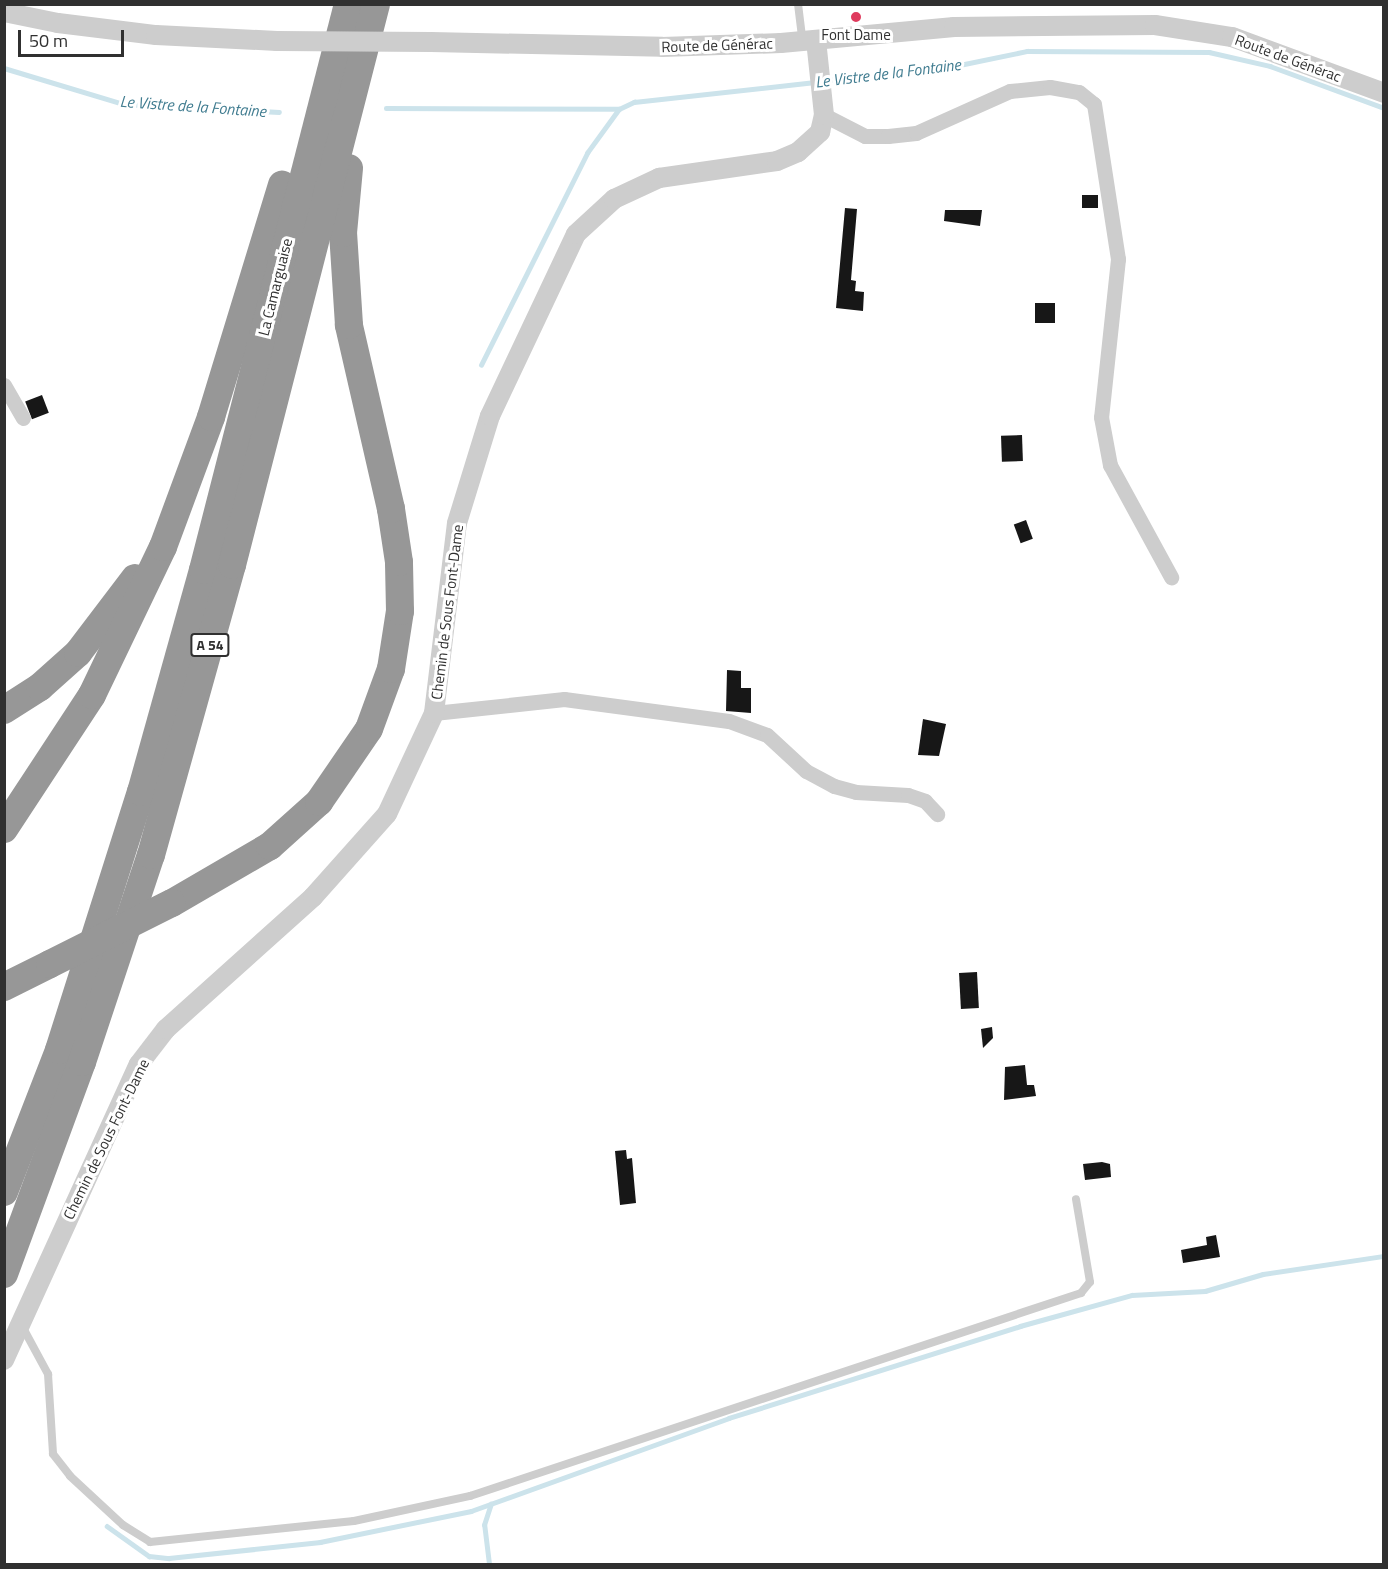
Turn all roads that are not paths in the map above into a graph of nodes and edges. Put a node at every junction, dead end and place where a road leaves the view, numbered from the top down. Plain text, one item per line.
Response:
1 (347, 4) edge
2 (376, 4) edge
3 (387, 4) edge
4 (798, 4) edge
5 (4, 12) edge
6 (4, 20) edge
7 (40, 20) junction
8 (809, 40) junction
9 (1383, 93) edge
10 (823, 106) junction
11 (4, 384) edge
12 (23, 418) dead end
13 (187, 485) junction
14 (1171, 577) dead end
15 (4, 710) edge
16 (434, 713) junction
17 (937, 814) dead end
18 (4, 829) edge
19 (4, 987) edge
20 (4, 1192) edge
21 (1076, 1199) dead end
22 (4, 1274) edge
23 (20, 1324) junction
24 (4, 1360) edge

1 - 13 highway
1 - 20 highway, La Camarguaise / A 54
2 - 22 highway, A 54
3 - 19 highway, bridge
4 - 8 lane
5 - 7 street, Route de Générac
6 - 7 street, Route de Générac
7 - 8 street, Route de Générac, bridge
8 - 9 street, Route de Générac
8 - 10 street
10 - 14 street
10 - 16 street, Chemin de Sous Font-Dame
11 - 12 street
13 - 15 highway
13 - 18 highway
16 - 17 street
16 - 23 street, Chemin de Sous Font-Dame
21 - 23 lane
23 - 24 street, Chemin de Sous Font-Dame

